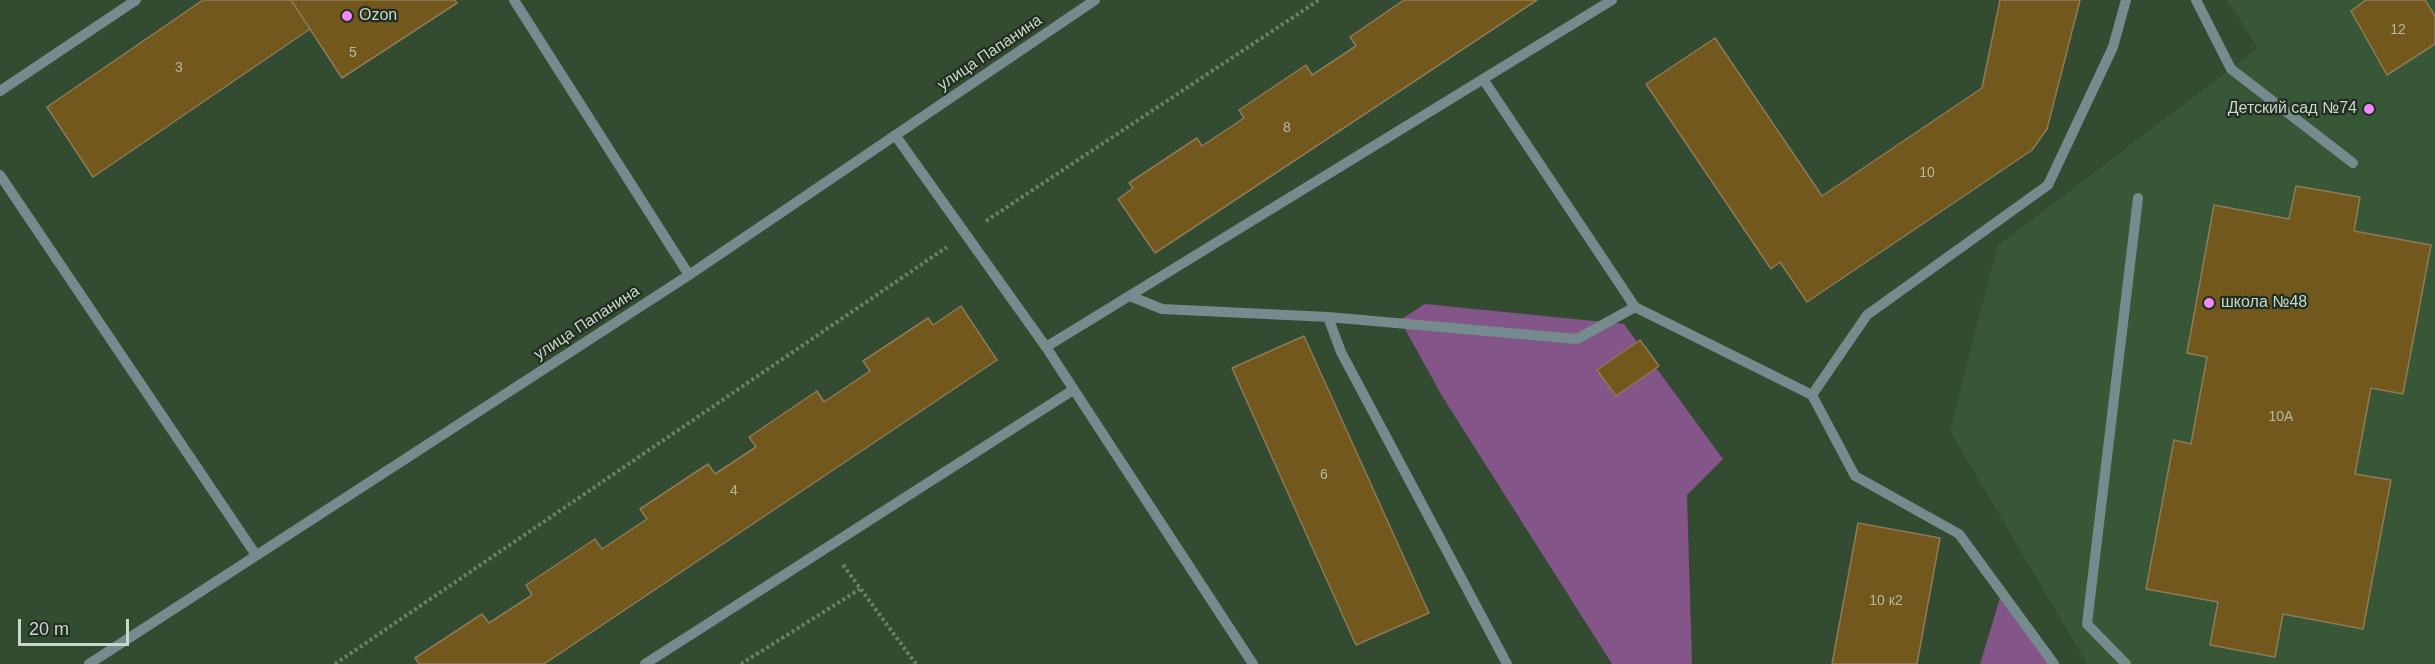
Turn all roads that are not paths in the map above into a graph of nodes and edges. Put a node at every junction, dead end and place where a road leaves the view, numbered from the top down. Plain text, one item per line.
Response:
1 (136, 0) edge
2 (514, 0) edge
3 (1095, 0) edge
4 (1612, 0) edge
5 (2126, 0) edge
6 (2196, 0) edge
7 (1483, 79) junction
8 (0, 91) edge
9 (895, 135) junction
10 (2353, 163) dead end
11 (0, 175) edge
12 (2138, 198) dead end
13 (689, 275) junction
14 (1130, 296) junction
15 (1635, 307) junction
16 (1328, 317) junction
17 (1046, 347) junction
18 (1073, 390) junction
19 (1812, 395) junction
20 (256, 555) junction
21 (89, 664) edge
22 (645, 664) edge
23 (1253, 664) edge
24 (1507, 664) edge
25 (2054, 664) edge
26 (2126, 664) edge

1 - 8 street
2 - 13 street
3 - 9 street, улица Папанина
4 - 7 street
5 - 19 street
6 - 10 street
7 - 14 street
7 - 15 street
9 - 13 street, улица Папанина
9 - 17 street
11 - 20 street
12 - 26 street
13 - 20 street, улица Папанина
14 - 16 street
14 - 17 street
15 - 16 street
15 - 19 street
16 - 24 street
17 - 18 street
18 - 22 street
18 - 23 street
19 - 25 street
20 - 21 street, улица Папанина

